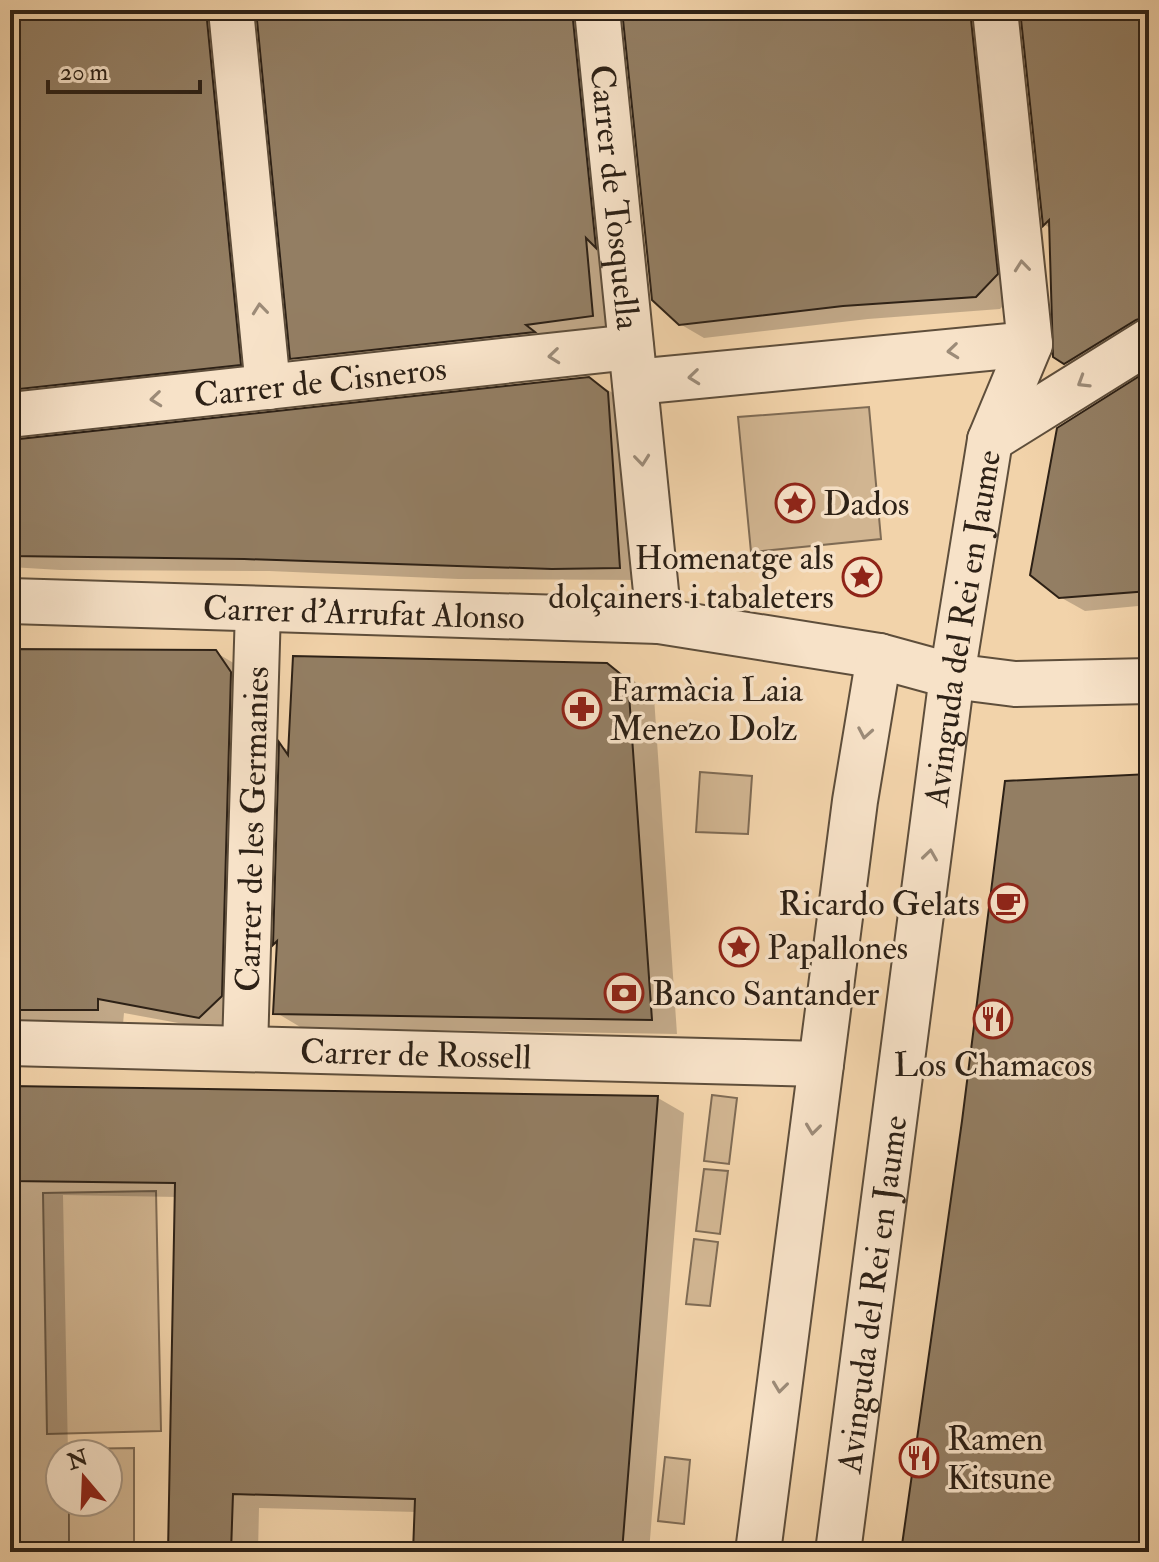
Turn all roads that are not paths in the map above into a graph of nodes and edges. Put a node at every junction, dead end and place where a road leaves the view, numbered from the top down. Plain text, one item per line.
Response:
1 (231, 10) edge
2 (597, 10) edge
3 (995, 10) edge
4 (1149, 341) edge
5 (1030, 344) junction
6 (633, 365) junction
7 (268, 387) junction
8 (10, 415) edge
9 (990, 440) junction
10 (10, 601) edge
11 (258, 609) junction
12 (659, 621) junction
13 (879, 656) junction
14 (952, 676) junction
15 (1149, 681) edge
16 (10, 1043) edge
17 (245, 1049) junction
18 (821, 1064) junction
19 (758, 1552) edge
20 (838, 1552) edge

7 -> 1 street
2 - 6 street, Carrer de Tosquella
5 -> 3 street
4 -> 9 street
5 -> 6 street
5 - 9 street, Avinguda del Rei en Jaume
6 -> 7 street, Carrer de Cisneros
6 -> 12 street
7 -> 8 street, Carrer de Cisneros
9 - 14 street, Avinguda del Rei en Jaume
10 - 11 street, Carrer d'Arrufat Alonso
11 - 12 street, Carrer d'Arrufat Alonso
11 - 17 street, Carrer de les Germanies
12 - 13 street, Carrer d'Arrufat Alonso
13 - 14 street, Carrer d'Arrufat Alonso
13 -> 18 street
14 - 15 street, Carrer d'Arrufat Alonso
20 -> 14 street, Avinguda del Rei en Jaume
16 - 17 street, Carrer de Rossell
17 - 18 street, Carrer de Rossell
18 -> 19 street

